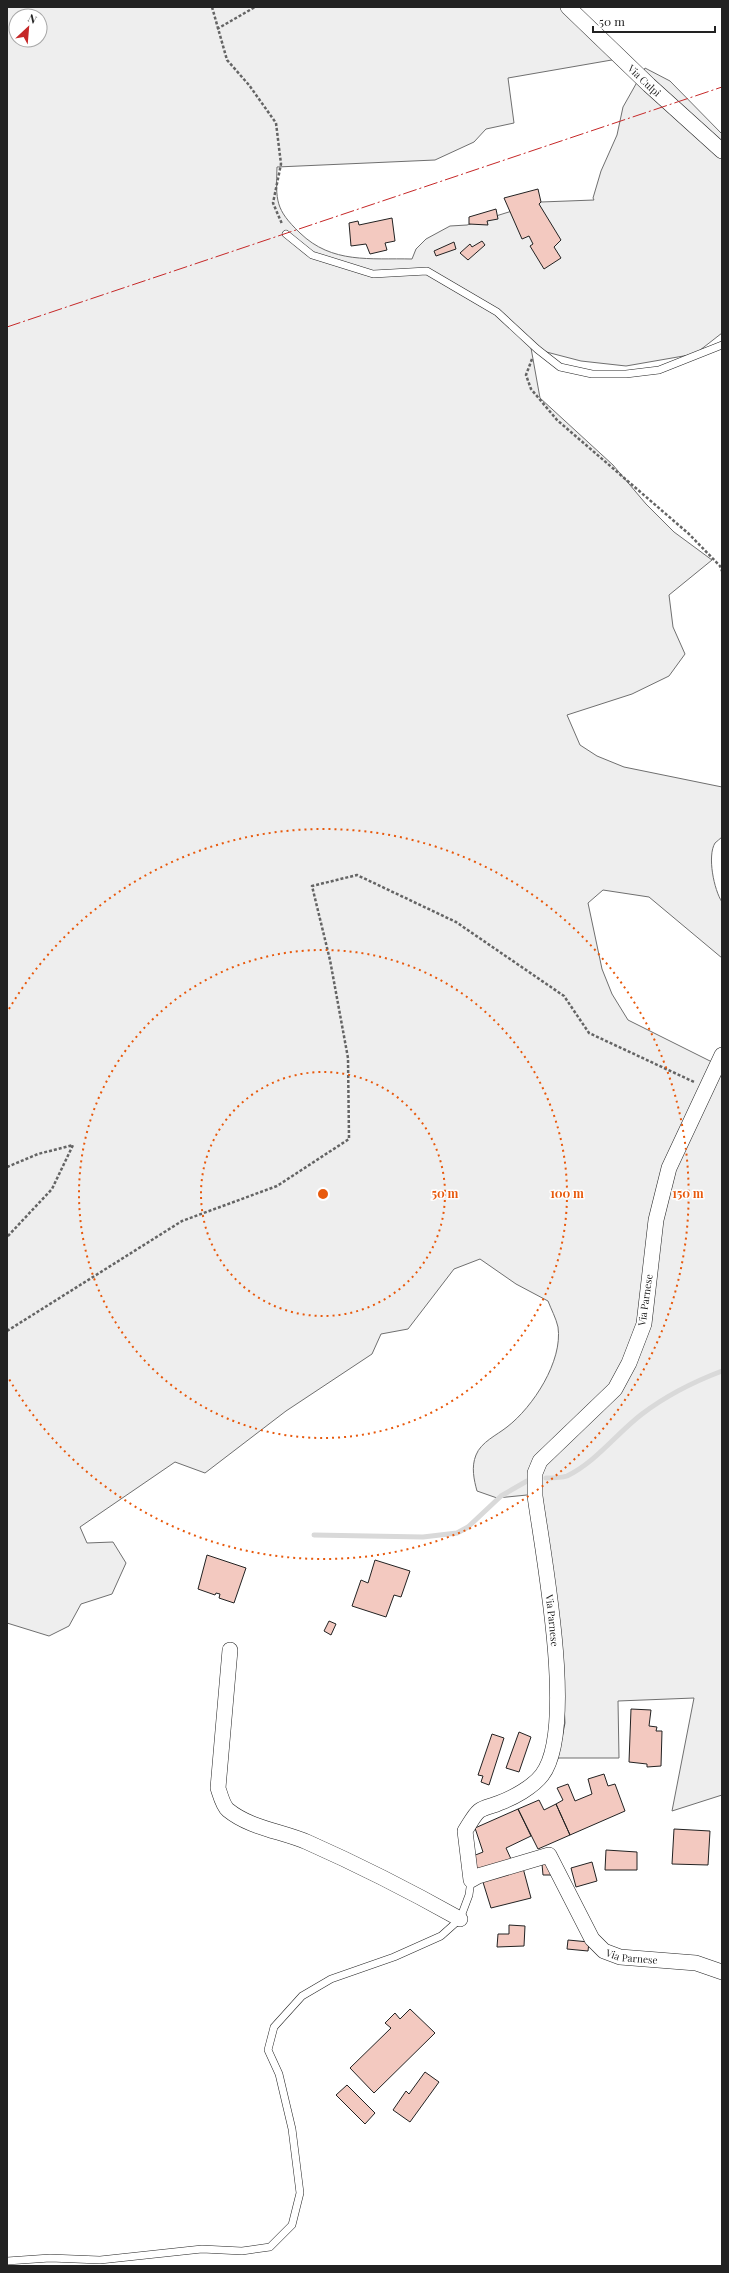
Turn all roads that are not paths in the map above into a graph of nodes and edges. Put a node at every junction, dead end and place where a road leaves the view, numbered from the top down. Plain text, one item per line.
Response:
1 (568, 7) edge
2 (722, 151) edge
3 (286, 234) road end
4 (722, 345) edge
5 (722, 1055) edge
6 (230, 1650) dead end
7 (471, 1880) junction
8 (460, 1919) junction
9 (722, 1972) edge
10 (7, 2261) edge

1 - 2 street, Via Culpi
3 - 4 lane
5 - 7 street, Via Parnese
6 - 8 street
7 - 8 lane
7 - 9 street, Via Parnese
8 - 10 lane

